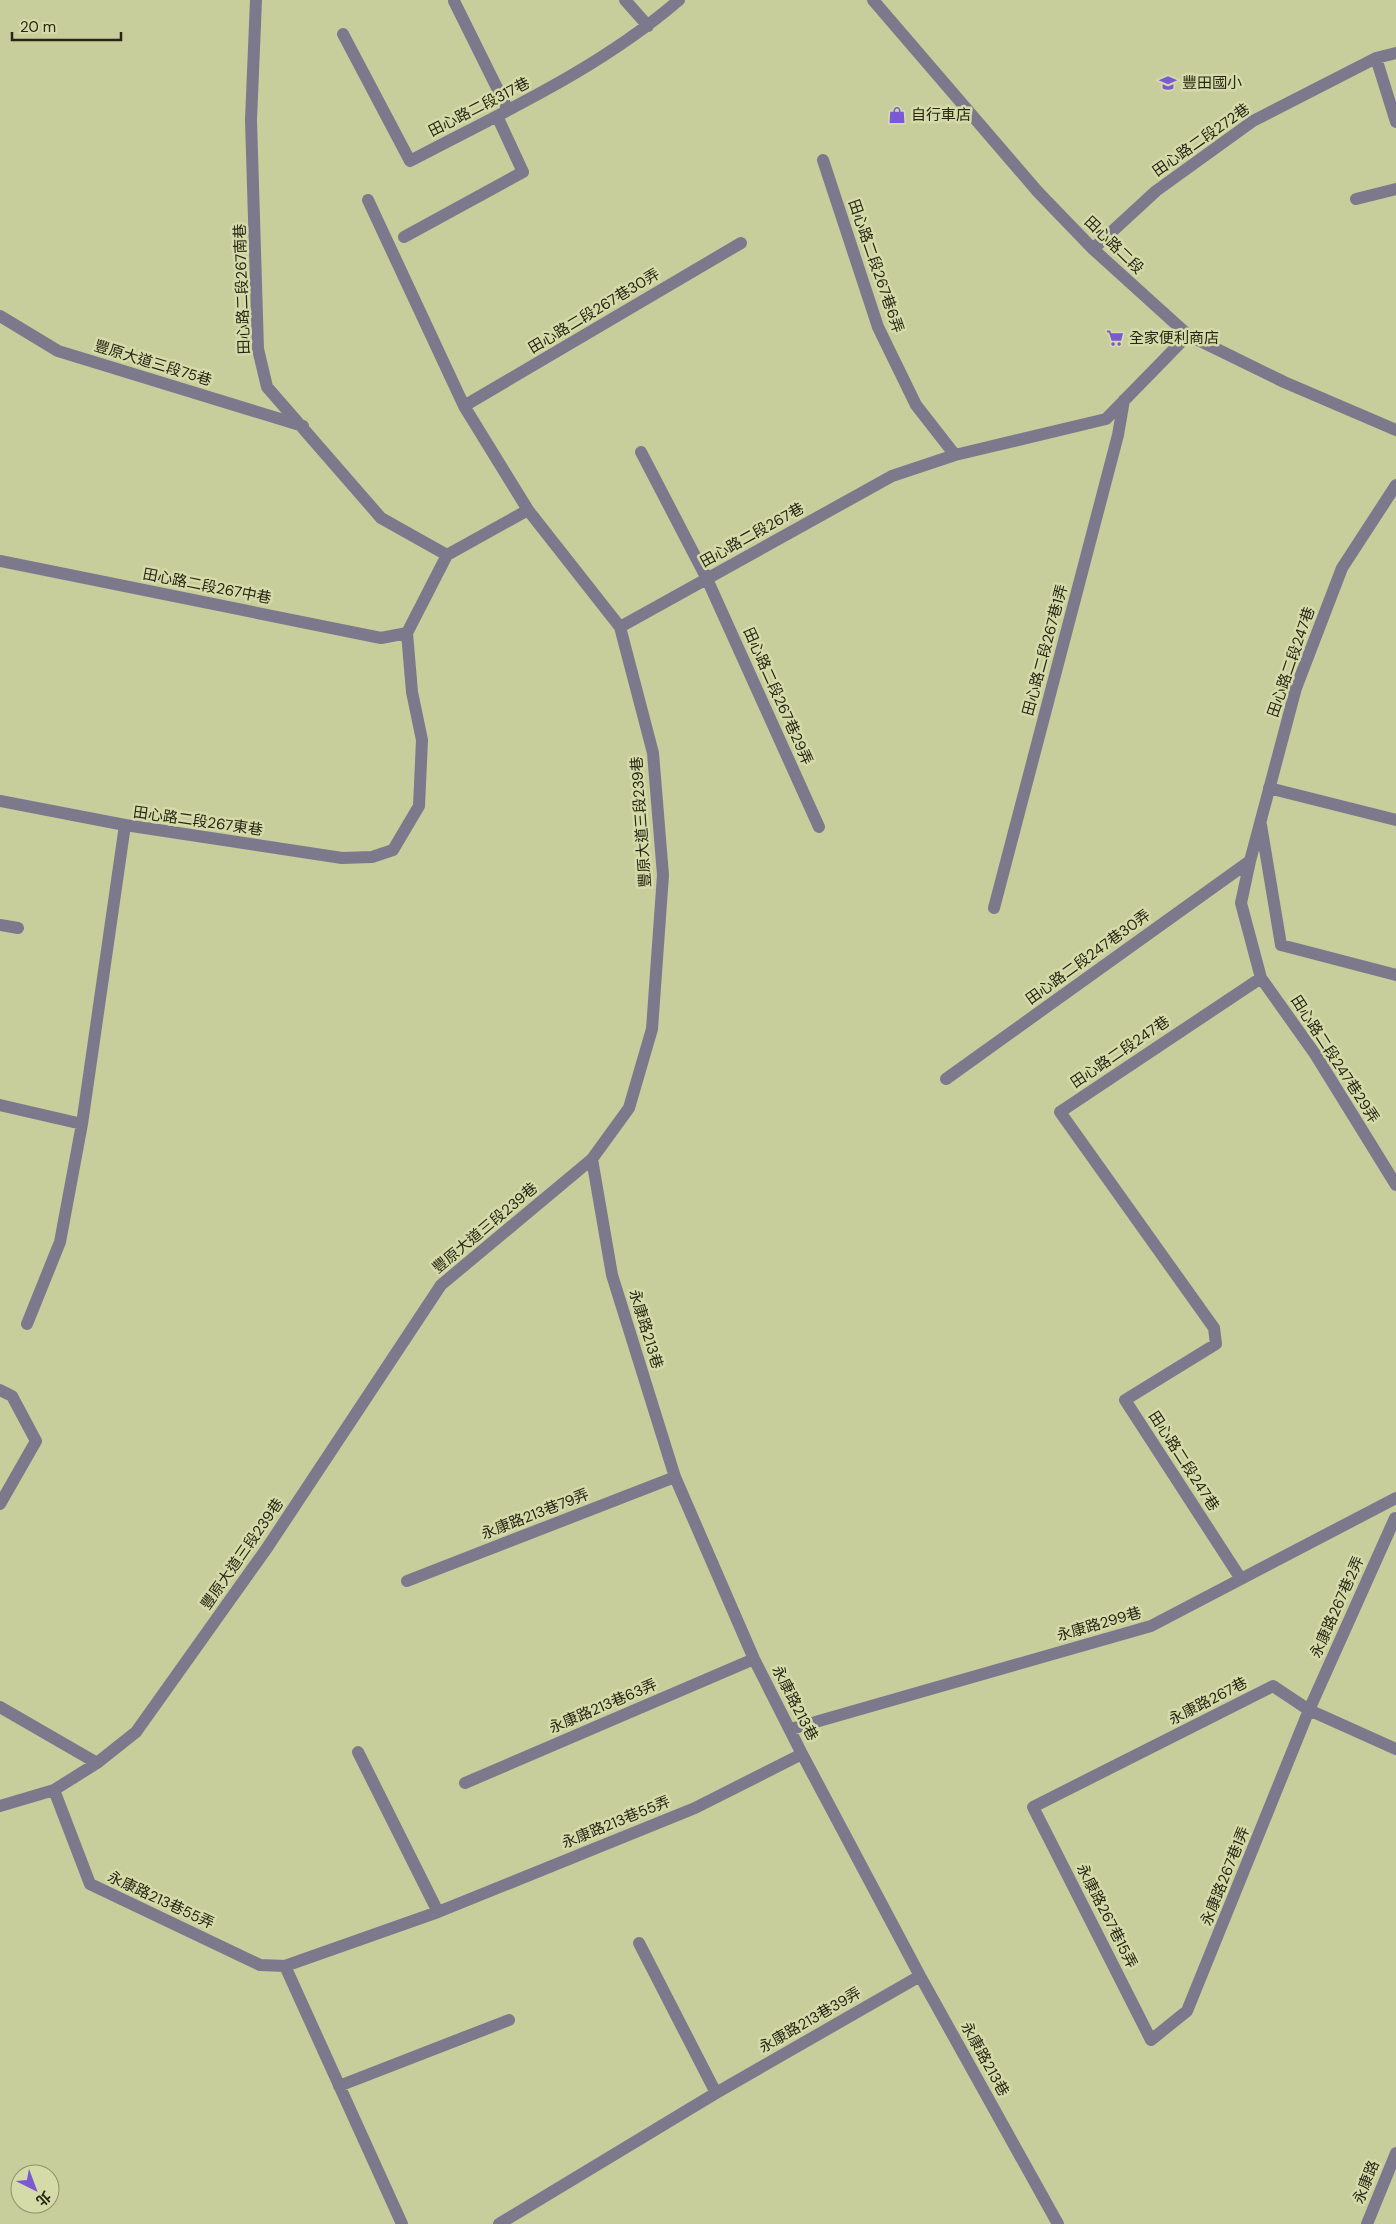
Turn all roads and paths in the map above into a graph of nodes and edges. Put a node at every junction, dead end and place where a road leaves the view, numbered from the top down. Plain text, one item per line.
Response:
1 (256, 0) edge
2 (626, 0) edge
3 (679, 0) edge
4 (873, 0) edge
5 (454, 1) edge
6 (648, 26) junction
7 (343, 34) dead end
8 (1396, 54) edge
9 (1376, 58) junction
10 (502, 113) junction
11 (1396, 122) edge
12 (823, 160) dead end
13 (1396, 189) edge
14 (1356, 199) dead end
15 (368, 200) dead end
16 (404, 237) dead end
17 (741, 243) dead end
18 (1093, 249) junction
19 (0, 316) edge
20 (1188, 335) junction
21 (1124, 400) junction
22 (464, 406) junction
23 (303, 426) junction
24 (1396, 430) edge
25 (641, 452) dead end
26 (955, 456) junction
27 (1396, 485) edge
28 (528, 510) junction
29 (447, 555) junction
30 (0, 561) edge
31 (707, 579) junction
32 (620, 627) junction
33 (407, 633) junction
34 (1269, 788) junction
35 (0, 801) edge
36 (1396, 820) edge
37 (1260, 821) junction
38 (125, 826) junction
39 (819, 827) dead end
40 (1250, 862) junction
41 (994, 908) dead end
42 (0, 925) edge
43 (18, 928) dead end
44 (1396, 975) edge
45 (1261, 978) junction
46 (946, 1079) dead end
47 (0, 1105) edge
48 (82, 1124) junction
49 (592, 1159) junction
50 (1396, 1184) edge
51 (27, 1324) dead end
52 (0, 1390) edge
53 (675, 1477) junction
54 (1396, 1498) edge
55 (0, 1504) edge
56 (1395, 1518) edge
57 (1241, 1579) junction
58 (407, 1581) dead end
59 (754, 1659) junction
60 (0, 1707) edge
61 (1309, 1710) junction
62 (791, 1729) junction
63 (1396, 1749) edge
64 (358, 1752) dead end
65 (802, 1754) junction
66 (97, 1763) junction
67 (465, 1783) dead end
68 (54, 1790) junction
69 (0, 1806) edge
70 (1033, 1807) joint
71 (438, 1912) junction
72 (639, 1943) dead end
73 (285, 1966) junction
74 (920, 1976) junction
75 (508, 2020) dead end
76 (1151, 2040) joint
77 (340, 2086) junction
78 (716, 2093) junction
79 (1396, 2153) edge
80 (402, 2224) edge
81 (499, 2224) edge
82 (1058, 2224) edge
83 (1367, 2224) edge

1 - 23 street, 田心路二段267南巷
2 - 6 street
3 - 6 street, 田心路二段317巷
4 - 18 street, 田心路二段
5 - 10 street
6 - 10 street, 田心路二段317巷
7 - 10 street, 田心路二段317巷
8 - 9 street, 田心路二段272巷
9 - 11 street
9 - 18 street, 田心路二段272巷
10 - 16 street
12 - 26 street, 田心路二段267巷6弄
13 - 14 street
15 - 22 street
17 - 22 street, 田心路二段267巷30弄
18 - 20 street, 田心路二段
19 - 23 street, 豐原大道三段75巷
20 - 21 street, 田心路二段267巷
20 - 24 street, 田心路二段
21 - 26 street, 田心路二段267巷
21 - 41 street, 田心路二段267巷1弄
22 - 28 street
23 - 29 street, 田心路二段267南巷
25 - 31 street, 田心路二段267巷29弄
26 - 31 street, 田心路二段267巷
27 - 34 street, 田心路二段247巷
28 - 29 street
28 - 32 street
29 - 33 street
30 - 33 street, 田心路二段267中巷
31 - 32 street, 田心路二段267巷
31 - 39 street, 田心路二段267巷29弄
32 - 49 street, 豐原大道三段239巷
33 - 38 street, 田心路二段267東巷
34 - 36 street
34 - 37 street, 田心路二段247巷
35 - 38 street
37 - 40 street, 田心路二段247巷
37 - 44 street
38 - 48 street, 田心路二段267東巷
40 - 45 street, 田心路二段247巷
40 - 46 street, 田心路二段247巷30弄
42 - 43 street
45 - 50 street, 田心路二段247巷29弄
45 - 57 street, 田心路二段247巷
47 - 48 street
48 - 51 street, 田心路二段267東巷
49 - 53 street, 永康路213巷
49 - 66 street, 豐原大道三段239巷
52 - 55 street
53 - 58 street, 永康路213巷79弄
53 - 59 street, 永康路213巷
54 - 57 street, 永康路299巷
56 - 61 street, 永康路267巷2弄
57 - 62 street, 永康路299巷
59 - 62 street, 永康路213巷
59 - 67 street, 永康路213巷63弄
60 - 66 street
61 - 63 street, 永康路267巷
61 - 70 street, 永康路267巷
61 - 76 street, 永康路267巷1弄
62 - 65 street, 永康路213巷
64 - 71 street
65 - 71 street, 永康路213巷55弄
65 - 74 street, 永康路213巷
66 - 68 street, 豐原大道三段239巷
68 - 69 street, 豐原大道三段239巷
68 - 73 street, 永康路213巷55弄
70 - 76 street, 永康路267巷15弄
71 - 73 street, 永康路213巷55弄
72 - 78 street
73 - 77 street
74 - 78 street, 永康路213巷39弄
74 - 82 street, 永康路213巷
75 - 77 street
77 - 80 street
78 - 81 street, 永康路213巷39弄
79 - 83 street, 永康路

